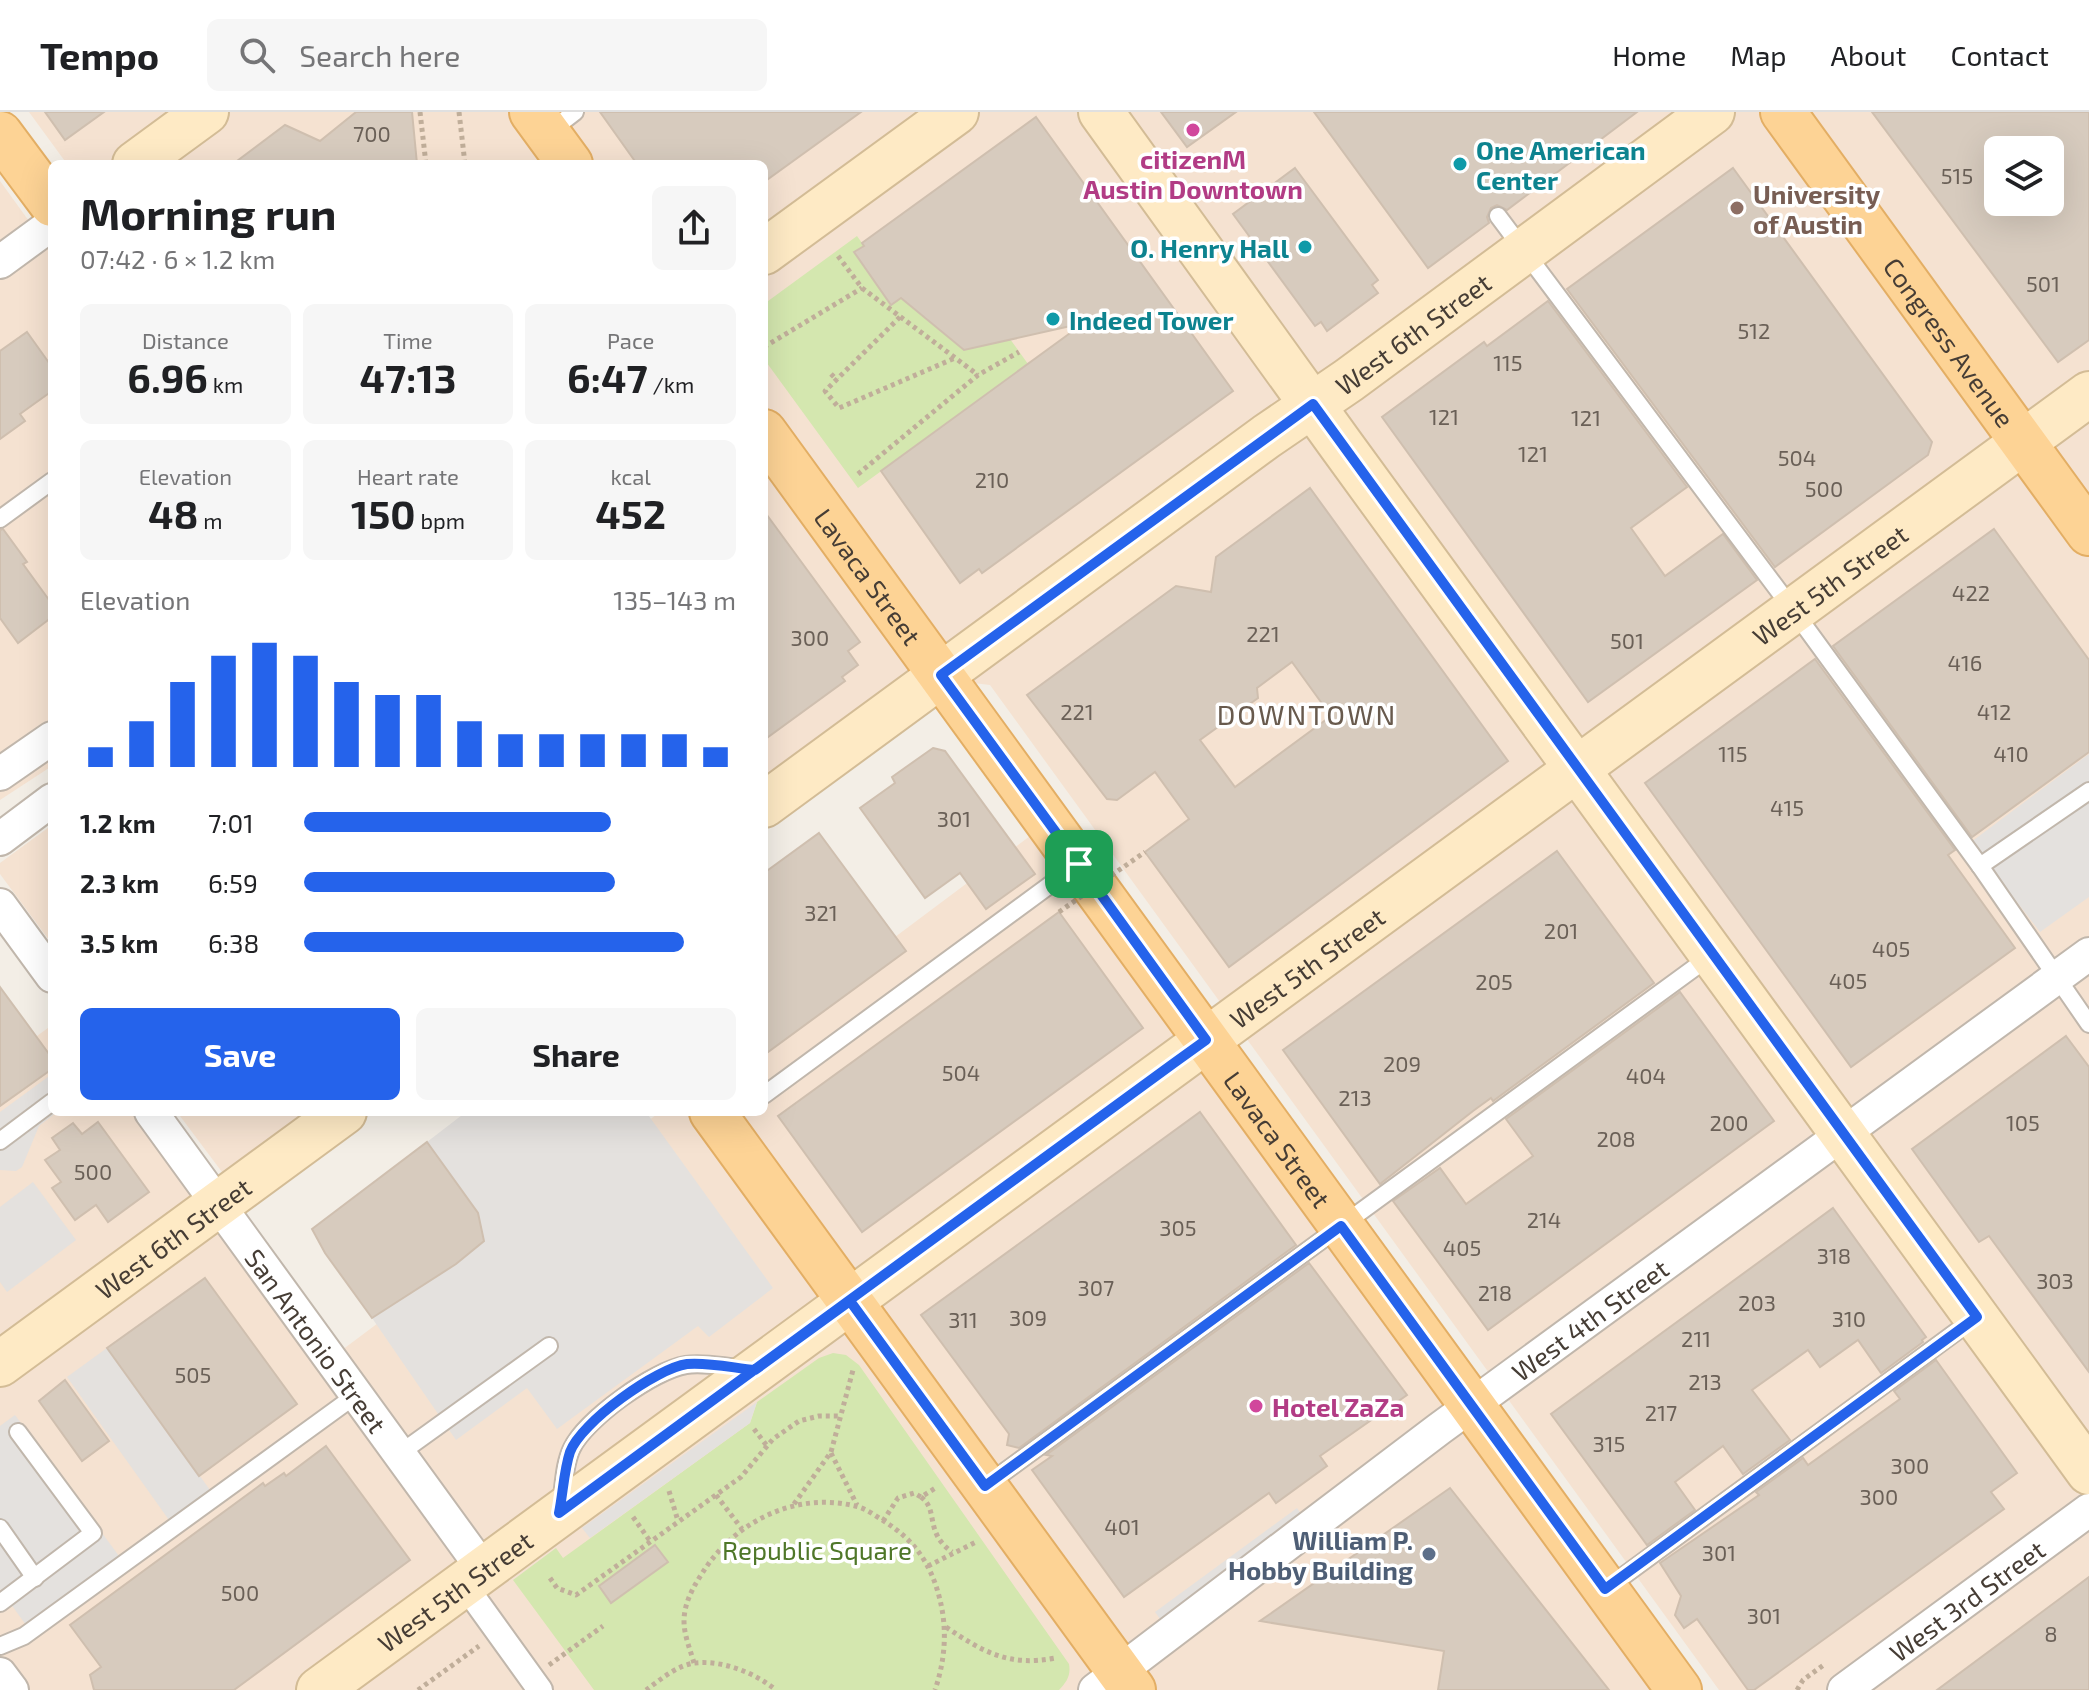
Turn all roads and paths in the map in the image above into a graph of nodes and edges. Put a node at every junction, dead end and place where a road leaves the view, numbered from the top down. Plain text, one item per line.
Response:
1 (206, 112) edge
2 (420, 112) edge
3 (459, 112) edge
4 (956, 112) edge
5 (1101, 112) edge
6 (1712, 112) edge
7 (1783, 112) edge
8 (0, 134) edge
9 (140, 160) edge
10 (426, 160) edge
11 (465, 160) edge
12 (48, 199) edge
13 (48, 227) edge
14 (1511, 233) junction
15 (768, 249) edge
16 (838, 256) dead end
17 (0, 262) edge
18 (862, 288) junction
19 (900, 317) junction
20 (768, 345) edge
21 (1019, 352) dead end
22 (955, 358) junction
23 (831, 374) dead end
24 (978, 375) junction
25 (837, 380) junction
26 (2089, 394) edge
27 (1313, 404) junction
28 (768, 437) edge
29 (2023, 442) junction
30 (858, 474) dead end
31 (48, 484) edge
32 (0, 519) edge
33 (2089, 533) edge
34 (1793, 610) junction
35 (941, 675) junction
36 (48, 741) edge
37 (1577, 768) junction
38 (0, 774) edge
39 (2089, 791) edge
40 (768, 802) edge
41 (48, 803) edge
42 (0, 839) edge
43 (1145, 852) dead end
44 (1079, 864) junction
45 (1980, 866) junction
46 (0, 905) edge
47 (1059, 912) dead end
48 (1713, 954) junction
49 (2089, 954) edge
50 (48, 971) edge
51 (2057, 977) junction
52 (2089, 1024) edge
53 (1206, 1040) junction
54 (768, 1092) edge
55 (48, 1105) edge
56 (154, 1116) edge
57 (339, 1116) edge
58 (722, 1119) edge
59 (1843, 1133) junction
60 (0, 1141) edge
61 (218, 1204) junction
62 (1341, 1226) junction
63 (850, 1301) junction
64 (1977, 1317) junction
65 (549, 1346) dead end
66 (0, 1364) edge
67 (853, 1370) dead end
68 (356, 1395) junction
69 (1472, 1405) junction
70 (839, 1416) junction
71 (754, 1429) dead end
72 (18, 1432) dead end
73 (767, 1446) junction
74 (831, 1452) junction
75 (399, 1454) junction
76 (2089, 1472) edge
77 (985, 1486) junction
78 (937, 1487) dead end
79 (669, 1491) dead end
80 (716, 1495) junction
81 (921, 1497) junction
82 (794, 1504) junction
83 (857, 1506) junction
84 (2089, 1510) edge
85 (633, 1517) dead end
86 (678, 1521) junction
87 (883, 1521) junction
88 (0, 1528) edge
89 (742, 1529) junction
90 (650, 1541) junction
91 (976, 1542) dead end
92 (952, 1552) junction
93 (928, 1566) junction
94 (473, 1576) junction
95 (35, 1578) junction
96 (550, 1578) dead end
97 (1605, 1589) junction
98 (0, 1603) edge
99 (603, 1626) dead end
100 (946, 1627) junction
101 (473, 1634) dead end
102 (0, 1646) edge
103 (1055, 1658) dead end
104 (694, 1663) junction
105 (0, 1674) edge
106 (1116, 1683) edge
107 (536, 1684) edge
108 (12, 1690) edge
109 (319, 1690) edge
110 (418, 1690) edge
111 (646, 1690) edge
112 (776, 1690) edge
113 (935, 1690) edge
114 (1679, 1690) edge
115 (1844, 1690) edge

1 - 9 main road
2 - 10 path
3 - 11 path
4 - 15 main road
5 - 27 main road
6 - 14 main road, West 6th Street
7 - 29 main road, Congress Avenue
8 - 12 main road
13 - 17 street
14 - 27 main road, West 6th Street
14 - 34 lane
16 - 18 path
18 - 19 path
18 - 20 path
19 - 22 path
19 - 25 path
21 - 24 path
22 - 24 path
22 - 25 path
23 - 25 path
24 - 30 path
26 - 29 main road, West 5th Street
27 - 35 main road, West 6th Street
27 - 37 main road
28 - 35 main road, Lavaca Street
29 - 33 main road, Congress Avenue
29 - 34 main road, West 5th Street
31 - 32 lane
34 - 37 main road, West 5th Street
34 - 45 lane
35 - 40 main road, West 6th Street
35 - 44 main road, Lavaca Street
36 - 38 street
37 - 48 main road
37 - 53 main road, West 5th Street
39 - 45 lane
41 - 42 street
43 - 47 path, bridge
44 - 53 main road, Lavaca Street
44 - 54 lane
45 - 51 lane
46 - 50 street
48 - 59 main road
48 - 62 lane
49 - 51 street, West 4th Street
51 - 52 lane
51 - 59 street, West 4th Street
53 - 62 main road, Lavaca Street
53 - 63 main road, West 5th Street
55 - 60 lane
56 - 61 street, San Antonio Street
57 - 61 main road, West 6th Street
58 - 63 main road
59 - 64 main road
59 - 69 street, West 4th Street
61 - 66 main road, West 6th Street
61 - 68 street, San Antonio Street
62 - 69 main road, Lavaca Street
62 - 77 lane
63 - 77 main road
63 - 94 main road, West 5th Street
64 - 76 main road
64 - 97 lane
65 - 75 lane
67 - 70 path
68 - 75 street, San Antonio Street
68 - 102 lane
69 - 97 main road, Lavaca Street
69 - 106 street, West 4th Street
70 - 73 path
70 - 74 path
71 - 73 path
72 - 95 lane
73 - 80 path
74 - 82 path
74 - 83 path
75 - 94 street, San Antonio Street
77 - 106 main road
78 - 81 path
79 - 86 path
80 - 86 path
80 - 89 path
81 - 87 path
81 - 92 path
82 - 83 path
82 - 89 path
83 - 87 path
84 - 115 street, West 3rd Street
85 - 90 path
86 - 90 path
87 - 93 path
88 - 95 lane
89 - 104 path
90 - 96 path
91 - 92 path
92 - 93 path
93 - 100 path
94 - 107 street
94 - 109 main road, West 5th Street
95 - 98 lane
97 - 114 main road, Lavaca Street
99 - 107 path
100 - 103 path
100 - 113 path
101 - 110 path
104 - 111 path
104 - 112 path
105 - 108 street

